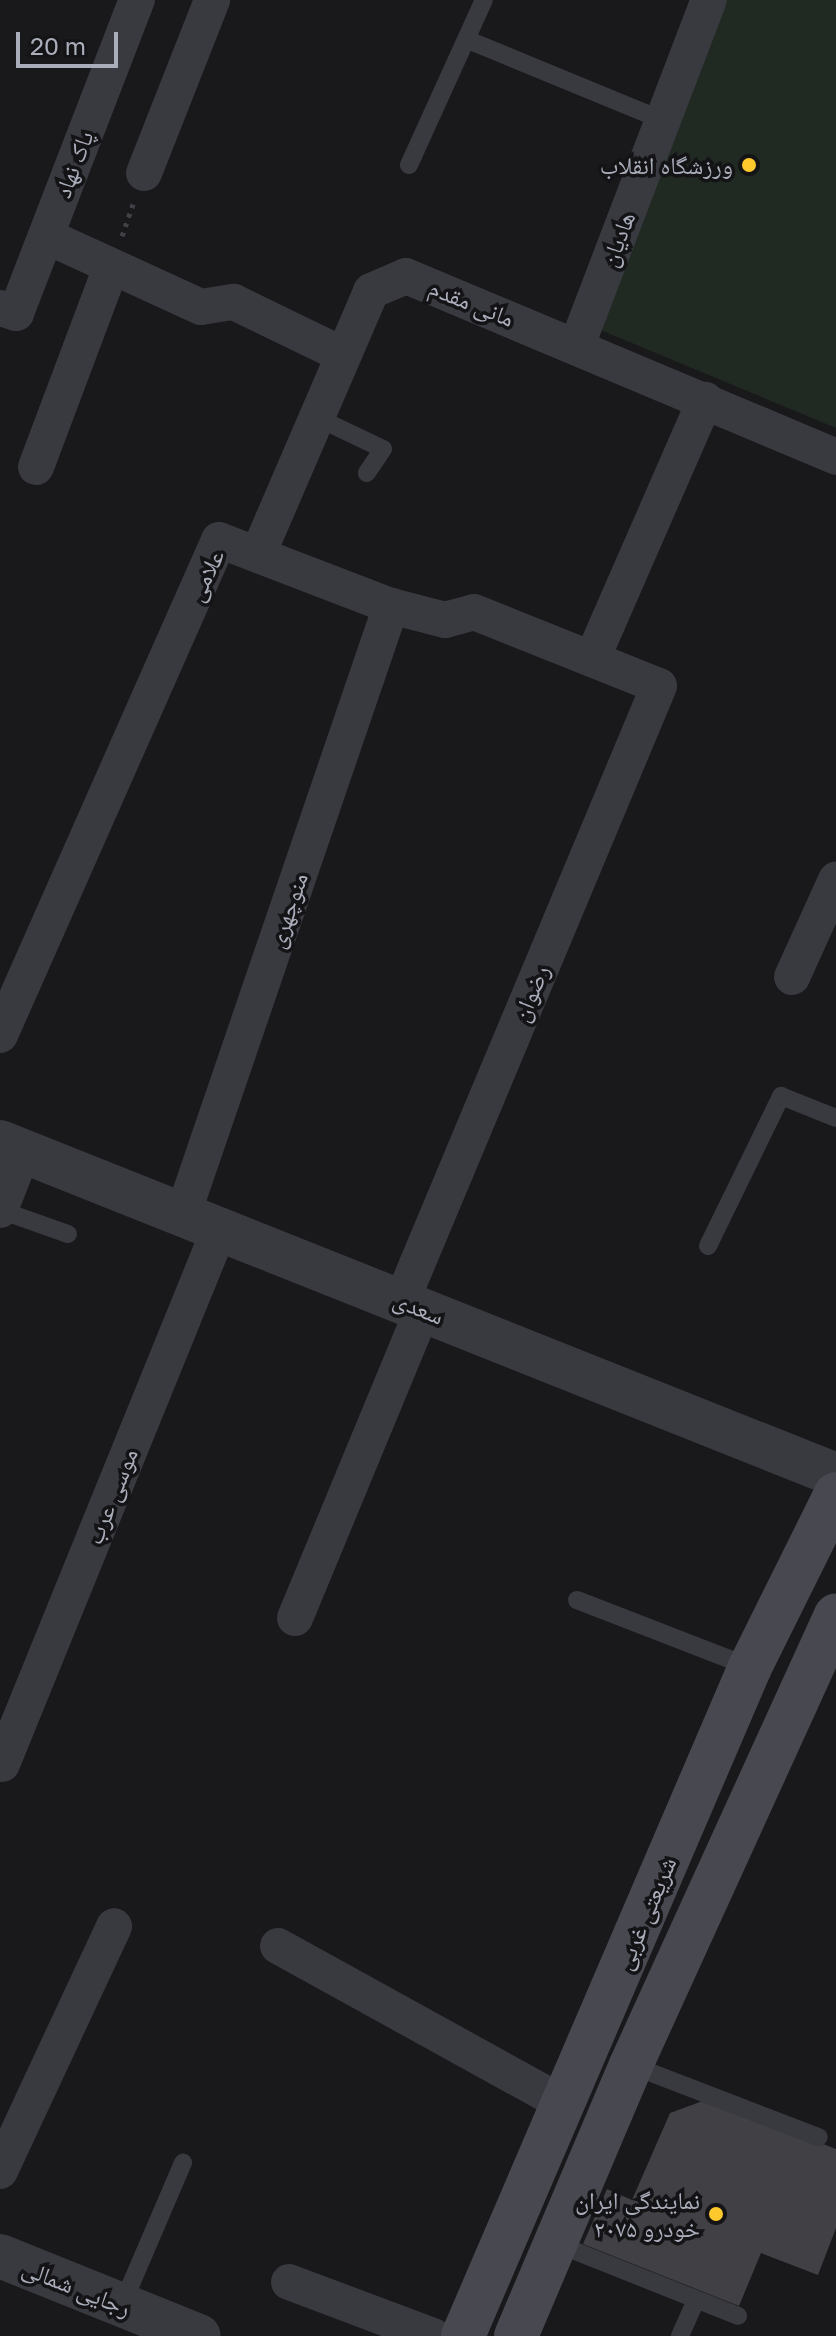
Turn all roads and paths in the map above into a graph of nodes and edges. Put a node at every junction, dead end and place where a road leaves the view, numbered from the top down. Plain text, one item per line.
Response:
1 (137, 0) edge
2 (212, 0) edge
3 (484, 0) edge
4 (709, 0) edge
5 (468, 40) junction
6 (662, 120) junction
7 (409, 165) dead end
8 (144, 173) joint
9 (46, 236) junction
10 (111, 267) junction
11 (0, 308) edge
12 (577, 345) junction
13 (343, 355) junction
14 (705, 400) junction
15 (316, 417) junction
16 (836, 457) edge
17 (36, 467) dead end
18 (367, 473) dead end
19 (258, 554) junction
20 (391, 606) junction
21 (592, 659) junction
22 (659, 686) joint
23 (836, 880) edge
24 (792, 977) dead end
25 (0, 1035) edge
26 (836, 1118) edge
27 (12, 1146) edge
28 (0, 1210) edge
29 (202, 1221) junction
30 (68, 1234) dead end
31 (708, 1246) dead end
32 (412, 1304) junction
33 (836, 1475) edge
34 (836, 1494) edge
35 (577, 1600) dead end
36 (295, 1618) dead end
37 (831, 1622) edge
38 (750, 1667) junction
39 (2, 1764) dead end
40 (114, 1926) dead end
41 (278, 1946) dead end
42 (631, 2065) junction
43 (564, 2104) junction
44 (819, 2137) dead end
45 (183, 2163) dead end
46 (0, 2171) edge
47 (555, 2243) junction
48 (0, 2256) edge
49 (289, 2282) dead end
50 (696, 2300) junction
51 (122, 2305) junction
52 (738, 2316) dead end
53 (199, 2336) edge
54 (433, 2336) edge
55 (463, 2336) edge
56 (516, 2336) edge
57 (680, 2336) edge

1 - 9 street, پاک نهاد
2 - 8 street
3 - 5 lane
4 - 6 street, هادیان
5 - 6 lane
5 - 7 lane
6 - 12 street, هادیان
8 - 10 path
9 - 10 street
9 - 11 street, پاک نهاد
10 - 13 street
10 - 17 street
12 - 13 street, مانی مقدم
12 - 14 street, مانی مقدم
13 - 15 street, مانی مقدم
14 - 16 street, مانی مقدم
14 - 21 street
15 - 18 lane
15 - 19 street, مانی مقدم
19 - 20 street, علامی
19 - 25 street, علامی
20 - 21 street, علامی
20 - 29 street, منوچهری
21 - 22 street, علامی
22 - 32 street, رضوان
23 - 24 street
26 - 31 lane
27 - 28 street
27 - 29 street, سعدی
28 - 30 lane
29 - 32 street, سعدی
29 - 39 street, موسی عرب
32 - 33 street, سعدی
32 - 36 street, رضوان
34 - 38 main road, شریعتی غربی
35 - 38 lane
37 - 42 main road, شریعتی غربی
38 - 43 main road, شریعتی غربی
40 - 46 street
41 - 43 street
42 - 44 lane
42 - 47 main road, شریعتی غربی
43 - 55 main road, شریعتی غربی
45 - 51 lane
47 - 50 lane
47 - 56 main road, شریعتی غربی
48 - 51 street, رجایی شمالی
49 - 54 street
50 - 52 lane
50 - 57 lane
51 - 53 street, رجایی شمالی

